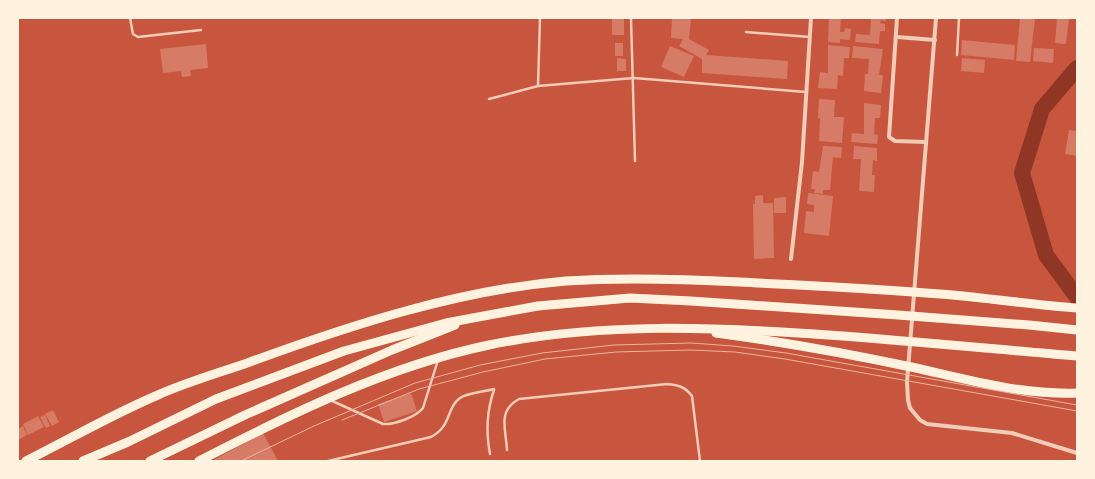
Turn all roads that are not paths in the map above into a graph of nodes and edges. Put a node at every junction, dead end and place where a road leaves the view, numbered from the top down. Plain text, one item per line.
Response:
1 (130, 18) edge
2 (540, 18) edge
3 (631, 18) edge
4 (811, 18) edge
5 (897, 18) edge
6 (936, 18) edge
7 (959, 18) edge
8 (201, 30) dead end
9 (746, 32) dead end
10 (896, 37) junction
11 (810, 38) junction
12 (935, 40) junction
13 (957, 55) dead end
14 (634, 78) junction
15 (538, 86) junction
16 (807, 92) junction
17 (488, 99) dead end
18 (926, 142) junction
19 (636, 161) dead end
20 (791, 259) dead end
21 (1077, 308) edge
22 (463, 321) junction
23 (673, 327) junction
24 (1077, 330) edge
25 (1077, 356) edge
26 (439, 358) junction
27 (1077, 393) edge
28 (327, 399) junction
29 (507, 450) dead end
30 (1077, 453) edge
31 (490, 454) dead end
32 (26, 461) edge
33 (83, 461) edge
34 (150, 461) edge
35 (199, 461) edge
36 (328, 461) edge
37 (700, 461) edge

1 - 8 lane
2 - 15 lane
3 - 14 lane
4 - 11 street
5 - 10 street
6 - 12 street
7 - 13 lane
9 - 11 lane
10 - 12 street
10 - 18 street
11 - 16 street
12 - 18 street
14 - 15 lane
14 - 16 lane
14 - 19 lane
15 - 17 lane
16 - 20 street
18 - 30 street
21 - 32 highway
22 - 24 highway
22 - 33 highway
22 - 34 highway
23 - 25 highway
23 - 26 highway
23 - 27 highway
26 - 28 highway
26 - 28 lane
28 - 35 highway
29 - 37 lane
31 - 36 lane

